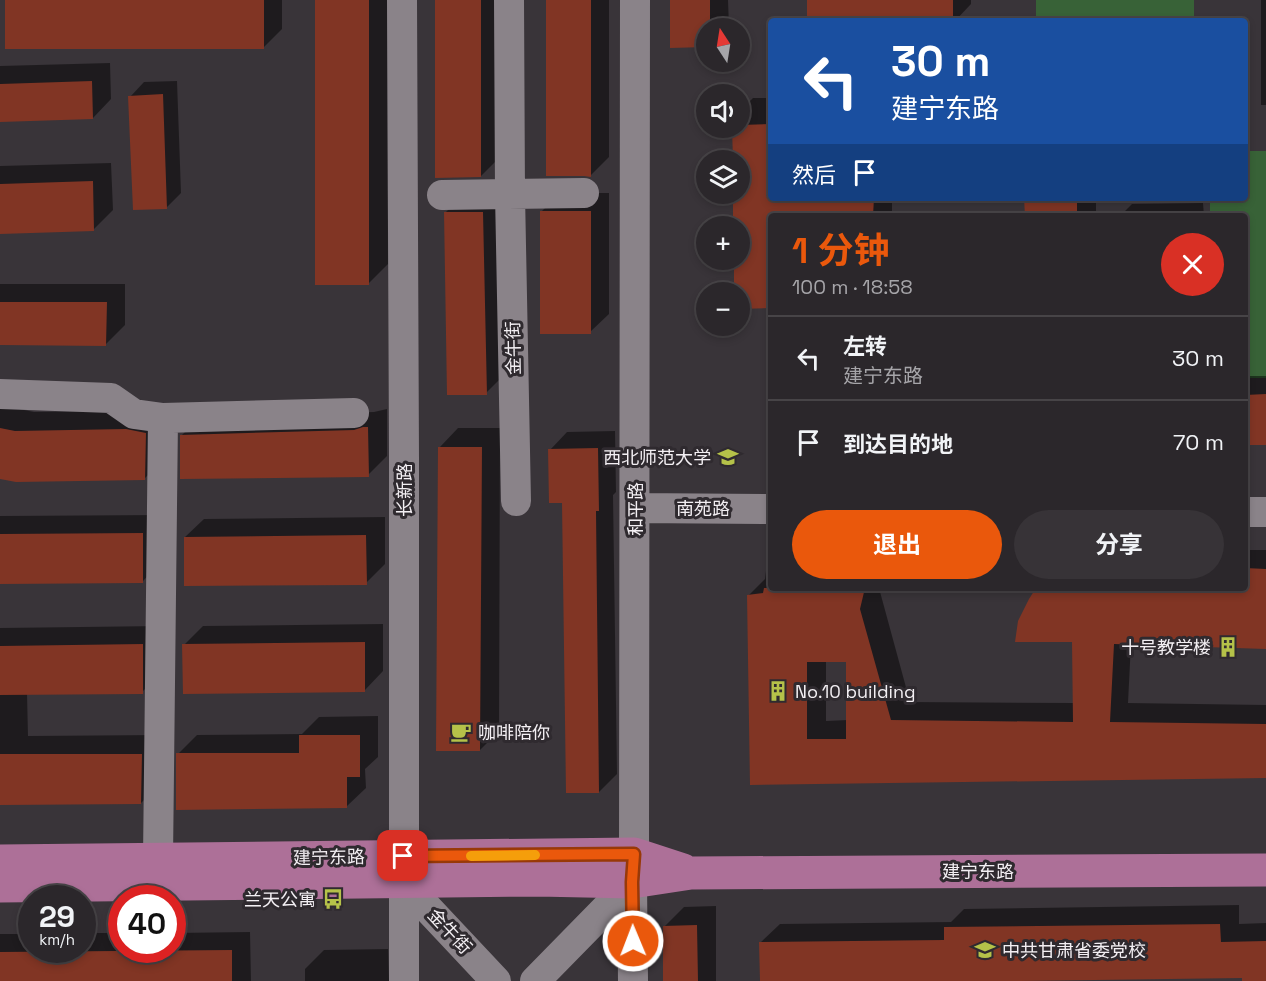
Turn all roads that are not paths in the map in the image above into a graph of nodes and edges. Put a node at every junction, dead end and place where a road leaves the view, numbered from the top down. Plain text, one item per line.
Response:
1 (402, 0) edge
2 (509, 0) edge
3 (635, 0) edge
4 (584, 193) dead end
5 (510, 194) junction
6 (442, 195) dead end
7 (0, 394) edge
8 (354, 413) dead end
9 (163, 418) junction
10 (516, 501) dead end
11 (635, 508) junction
12 (768, 509) edge
13 (1248, 512) edge
14 (1266, 512) edge
15 (158, 859) junction
16 (0, 861) edge
17 (633, 868) junction
18 (403, 869) junction
19 (1266, 870) edge
20 (0, 886) edge
21 (404, 981) edge
22 (496, 981) edge
23 (535, 981) edge
24 (633, 981) edge

1 - 18 street, 长新路
2 - 5 street, 金牛街
3 - 11 street, 和平路
4 - 5 street
5 - 6 street
5 - 10 street, 金牛街
7 - 9 street
8 - 9 street
9 - 15 street
11 - 12 street, 南苑路
11 - 17 street, 和平路
13 - 14 street
15 - 16 main road, 建宁东路
15 - 18 main road, 建宁东路
17 - 18 main road, 建宁东路
17 - 19 main road, 建宁东路
17 - 23 street
17 - 24 street, 和平路
18 - 20 main road, 建宁东路
18 - 21 street, 长新路
18 - 22 street, 金牛街

